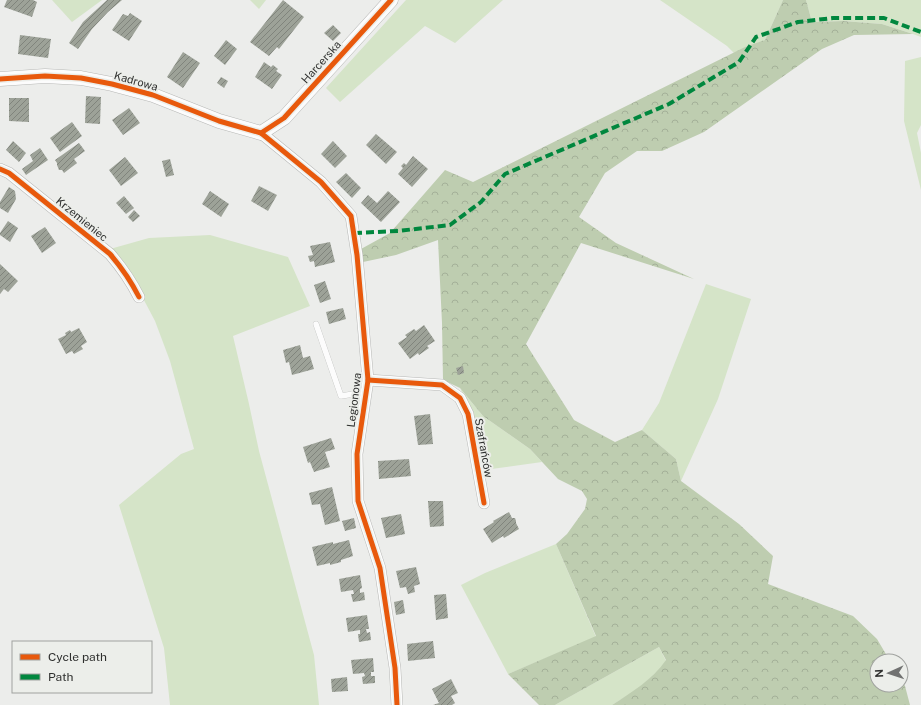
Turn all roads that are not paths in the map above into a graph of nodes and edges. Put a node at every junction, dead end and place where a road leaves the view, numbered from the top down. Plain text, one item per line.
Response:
1 (391, 0) edge
2 (0, 79) edge
3 (261, 133) junction
4 (0, 169) edge
5 (139, 297) dead end
6 (316, 324) dead end
7 (368, 380) junction
8 (366, 392) junction
9 (484, 503) dead end
10 (397, 705) edge

1 - 3 street, Harcerska
2 - 3 street, Kadrowa
3 - 7 street, Legionowa
4 - 5 street, Krzemieniec
6 - 8 lane
7 - 8 street, Legionowa
7 - 9 street, Szafrańców
8 - 10 street, Legionowa

